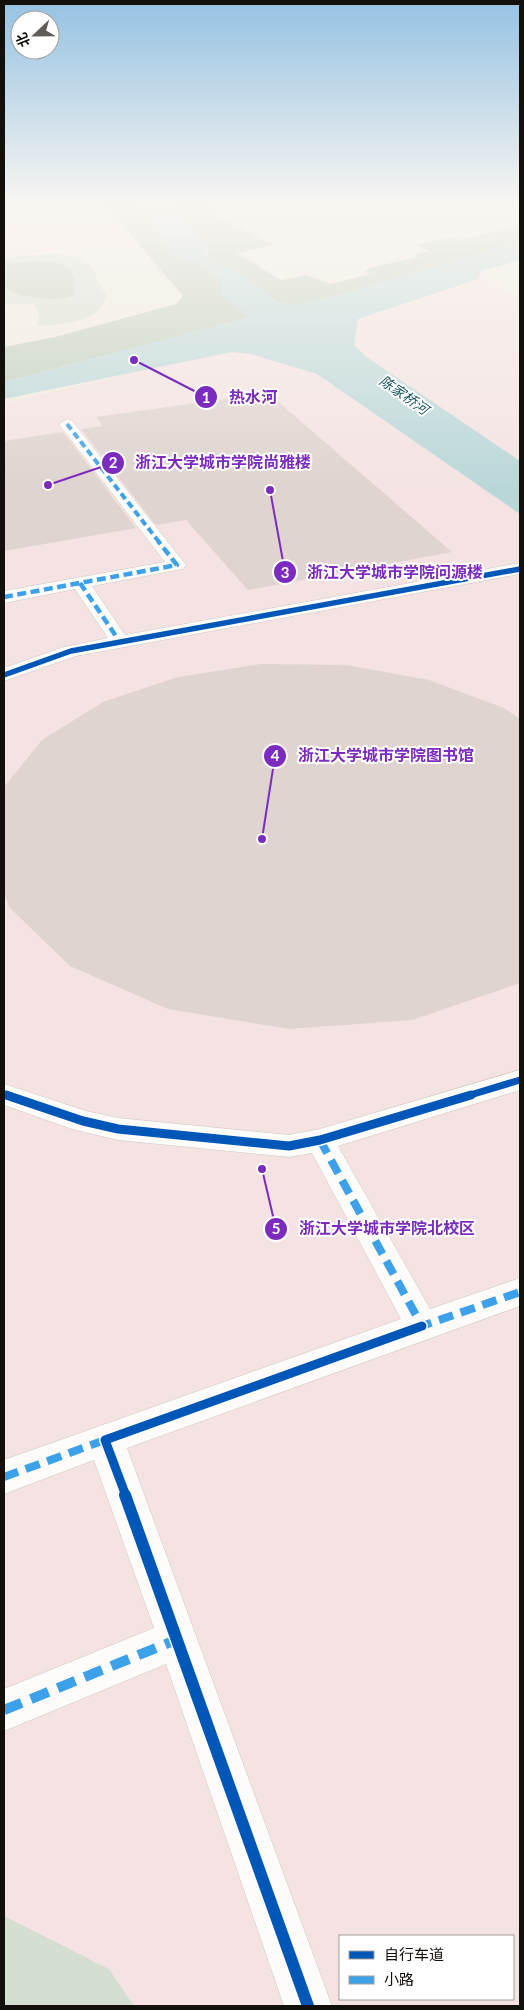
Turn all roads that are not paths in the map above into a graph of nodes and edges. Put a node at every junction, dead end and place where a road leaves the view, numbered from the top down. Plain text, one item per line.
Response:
1 (67, 424) dead end
2 (520, 569) edge
3 (80, 583) junction
4 (4, 597) edge
5 (120, 642) junction
6 (4, 675) edge
7 (520, 1080) edge
8 (4, 1094) edge
9 (320, 1140) junction
10 (520, 1292) edge
11 (422, 1326) junction
12 (105, 1440) junction
13 (4, 1477) edge
14 (178, 1639) junction
15 (4, 1710) edge
16 (308, 2006) edge

1 - 3 street
2 - 5 street
3 - 4 street
3 - 5 street
5 - 6 street
7 - 9 street
8 - 9 street
9 - 11 street
10 - 11 street
11 - 12 street
12 - 13 street
12 - 14 street
14 - 15 street
14 - 16 street

